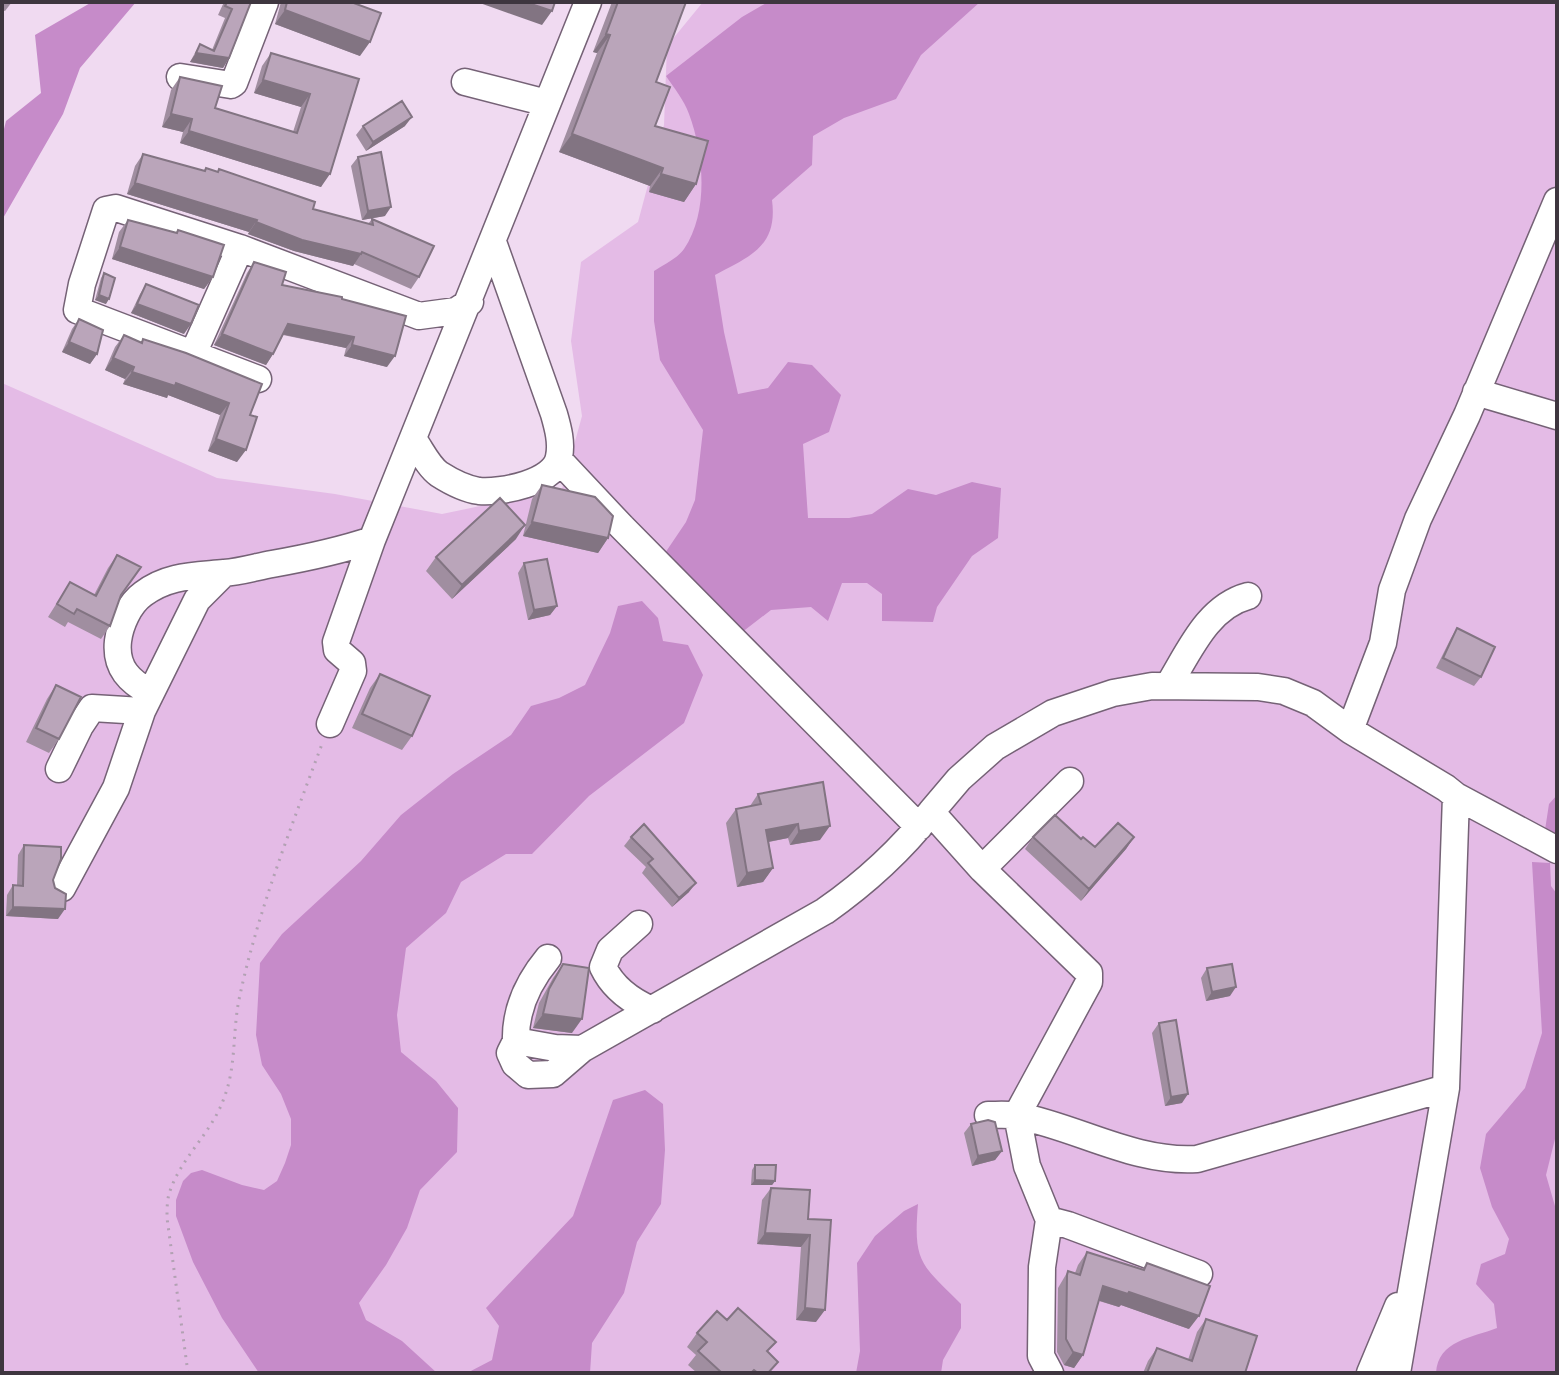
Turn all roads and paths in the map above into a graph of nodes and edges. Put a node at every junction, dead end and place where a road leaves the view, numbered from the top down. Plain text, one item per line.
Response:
1 (265, 2) edge
2 (588, 2) edge
3 (180, 77) edge
4 (465, 82) dead end
5 (547, 103) junction
6 (1557, 201) edge
7 (493, 242) junction
8 (240, 248) junction
9 (470, 302) junction
10 (193, 354) junction
11 (258, 379) edge
12 (1476, 392) junction
13 (1557, 416) edge
14 (413, 439) junction
15 (559, 460) junction
16 (372, 540) junction
17 (224, 573) junction
18 (1248, 596) dead end
19 (1168, 686) junction
20 (147, 702) junction
21 (330, 724) joint
22 (1350, 730) junction
23 (59, 769) dead end
24 (1070, 781) dead end
25 (1456, 796) junction
26 (925, 820) junction
27 (1554, 849) edge
28 (982, 869) junction
29 (62, 888) edge
30 (639, 924) dead end
31 (548, 958) dead end
32 (652, 1010) junction
33 (1446, 1088) junction
34 (988, 1115) dead end
35 (1017, 1115) junction
36 (1049, 1220) junction
37 (1418, 1254) junction
38 (1199, 1274) dead end
39 (188, 1373) edge
40 (1050, 1373) edge
41 (1370, 1373) edge
42 (1397, 1373) edge

1 - 3 street
2 - 5 street
4 - 5 street
5 - 7 street
6 - 12 street
7 - 9 street
7 - 15 street
8 - 9 street
8 - 10 street
8 - 10 street
9 - 14 street
10 - 11 street
12 - 13 street
12 - 22 street
14 - 15 street
14 - 16 street
15 - 26 street
16 - 17 street
16 - 21 street
17 - 20 street
17 - 20 street
18 - 19 street
19 - 22 street
19 - 26 street
20 - 23 street
20 - 29 street
21 - 39 path
22 - 25 street
24 - 28 street
25 - 27 street
25 - 33 street
26 - 28 street
26 - 32 street
28 - 35 street
30 - 32 street
31 - 32 street
33 - 35 street
33 - 37 street
34 - 35 street
35 - 36 street
36 - 38 street
36 - 40 street
37 - 41 street
37 - 42 street

